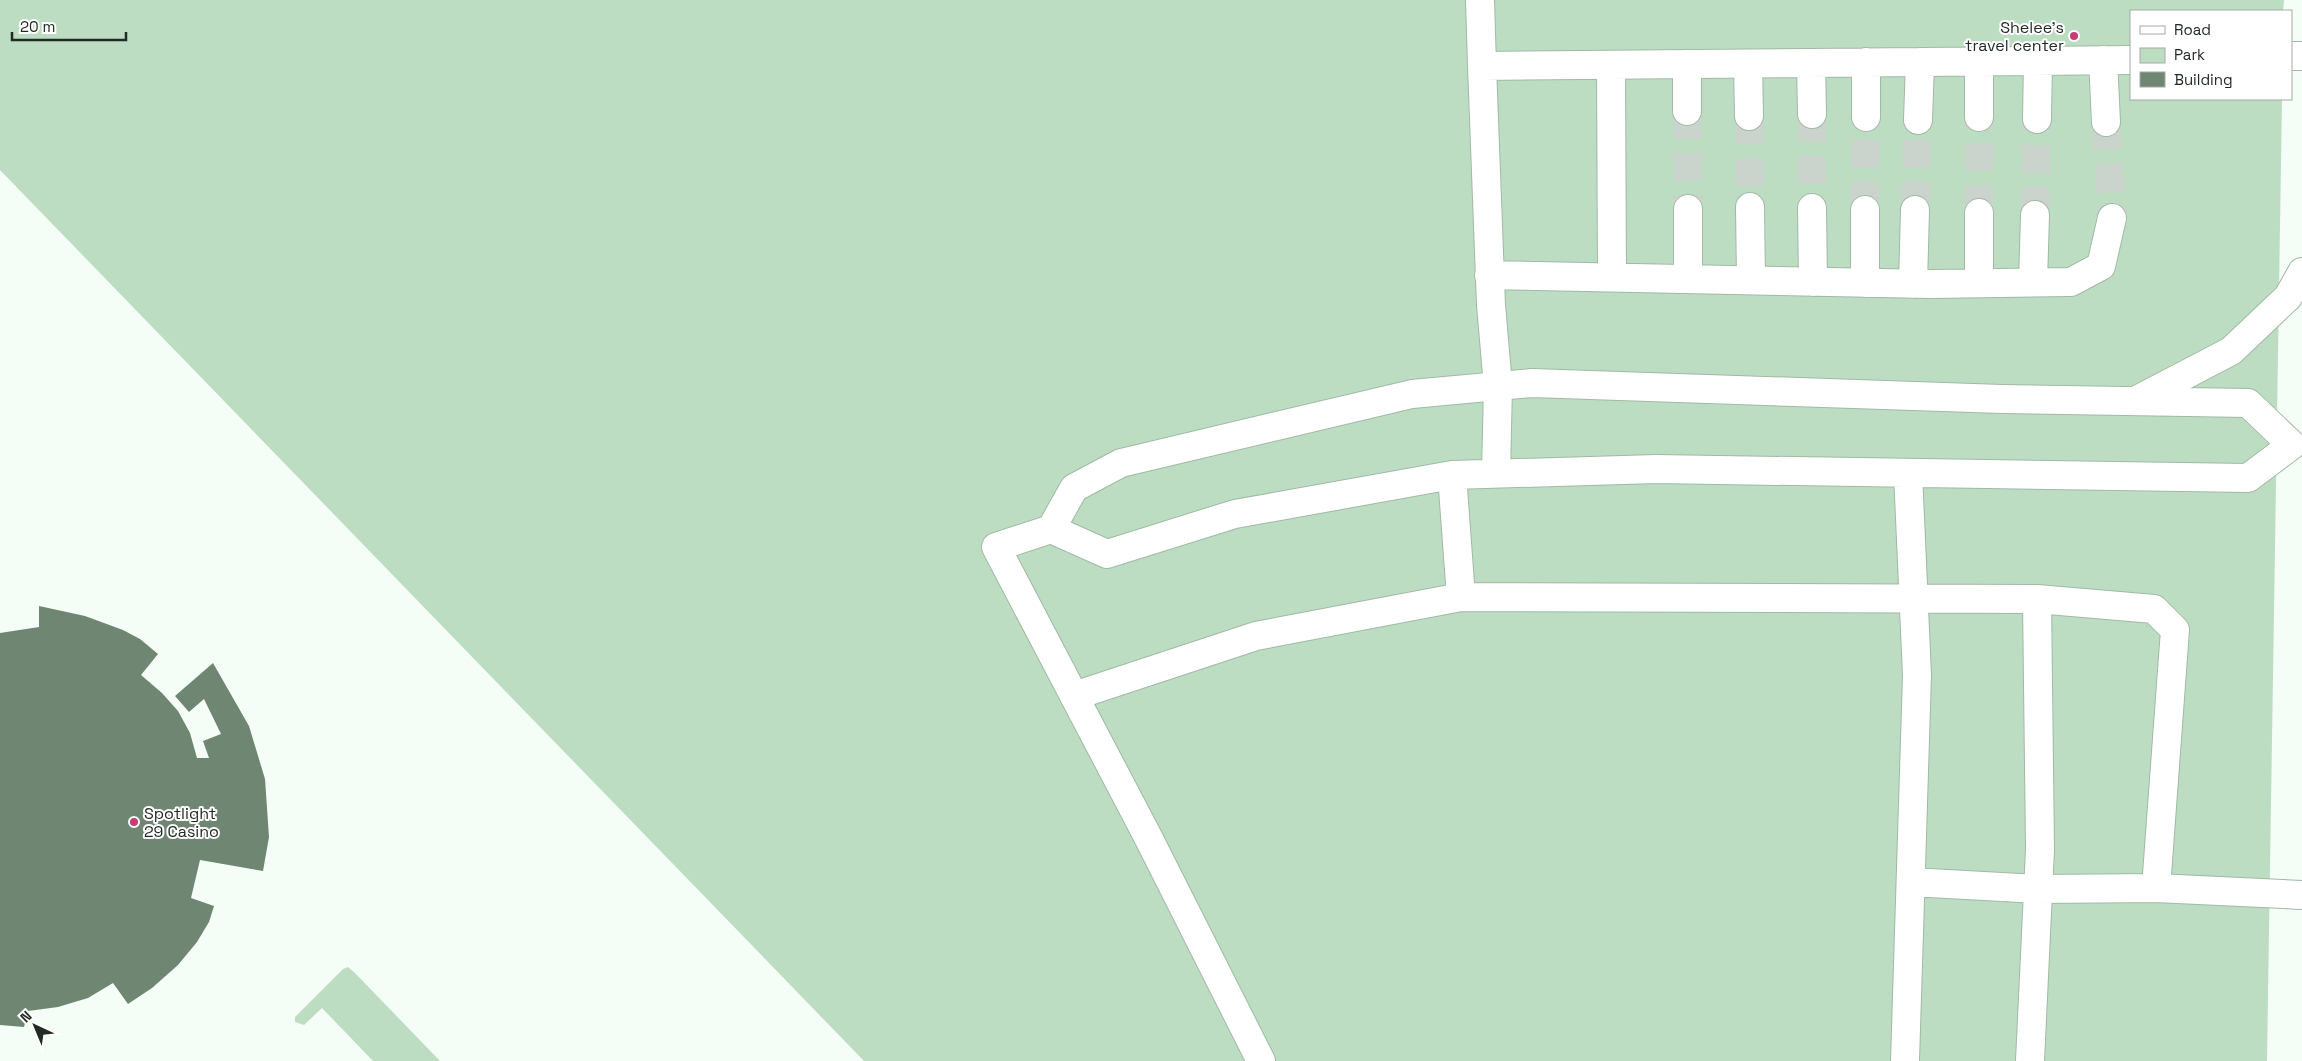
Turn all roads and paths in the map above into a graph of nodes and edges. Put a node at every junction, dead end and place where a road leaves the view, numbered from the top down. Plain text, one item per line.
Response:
1 (1480, 0) edge
2 (2103, 60) junction
3 (2130, 60) edge
4 (2038, 61) junction
5 (1866, 62) junction
6 (1920, 62) junction
7 (1979, 62) junction
8 (1811, 63) junction
9 (1687, 64) junction
10 (1748, 64) junction
11 (1611, 65) junction
12 (1482, 66) junction
13 (1687, 111) tunnel mouth
14 (1812, 114) tunnel mouth
15 (1749, 116) tunnel mouth
16 (1866, 117) tunnel mouth
17 (1979, 117) tunnel mouth
18 (2037, 119) tunnel mouth
19 (1918, 120) tunnel mouth
20 (2106, 122) tunnel mouth
21 (1750, 207) tunnel mouth
22 (1812, 208) tunnel mouth
23 (1688, 209) tunnel mouth
24 (1865, 210) tunnel mouth
25 (1915, 210) tunnel mouth
26 (1979, 213) tunnel mouth
27 (2034, 215) tunnel mouth
28 (2112, 218) tunnel mouth
29 (2302, 272) edge
30 (1489, 275) junction
31 (1612, 277) junction
32 (1688, 279) junction
33 (1752, 280) junction
34 (1813, 282) junction
35 (2032, 282) junction
36 (1865, 283) junction
37 (1979, 283) junction
38 (1913, 284) junction
39 (1498, 386) junction
40 (2135, 401) junction
41 (2297, 445) edge
42 (1496, 472) junction
43 (1908, 473) junction
44 (1452, 475) junction
45 (1051, 529) junction
46 (1461, 597) junction
47 (1913, 597) junction
48 (2037, 599) junction
49 (1074, 696) junction
50 (1911, 882) junction
51 (2156, 888) junction
52 (2038, 889) junction
53 (2302, 895) edge
54 (1261, 1061) edge
55 (1905, 1061) edge
56 (2030, 1061) edge

1 - 12 lane
2 - 3 lane
2 - 4 lane
2 - 20 lane
4 - 7 lane
4 - 18 lane
5 - 6 lane
5 - 8 lane
5 - 16 lane
6 - 7 lane
6 - 19 lane
7 - 17 lane
8 - 10 lane
8 - 14 lane
9 - 10 lane
9 - 11 lane
9 - 13 lane
10 - 15 lane
11 - 12 lane
11 - 31 lane
12 - 30 lane
21 - 33 lane
22 - 34 lane
23 - 32 lane
24 - 36 lane
25 - 38 lane
26 - 37 lane
27 - 35 lane
28 - 35 lane
29 - 40 lane
30 - 31 lane
30 - 39 lane
31 - 32 lane
32 - 33 lane
33 - 34 lane
34 - 36 lane
35 - 37 lane
36 - 38 lane
37 - 38 lane
39 - 40 lane
39 - 42 lane
39 - 45 lane
40 - 41 lane
41 - 43 lane
42 - 43 lane
42 - 44 lane
43 - 47 lane
44 - 45 lane
44 - 46 lane
45 - 49 lane
46 - 47 lane
46 - 49 lane
47 - 48 lane
47 - 50 lane
48 - 51 lane
48 - 52 lane
49 - 54 lane
50 - 52 lane
50 - 55 lane
51 - 52 lane
51 - 53 lane
52 - 56 lane

